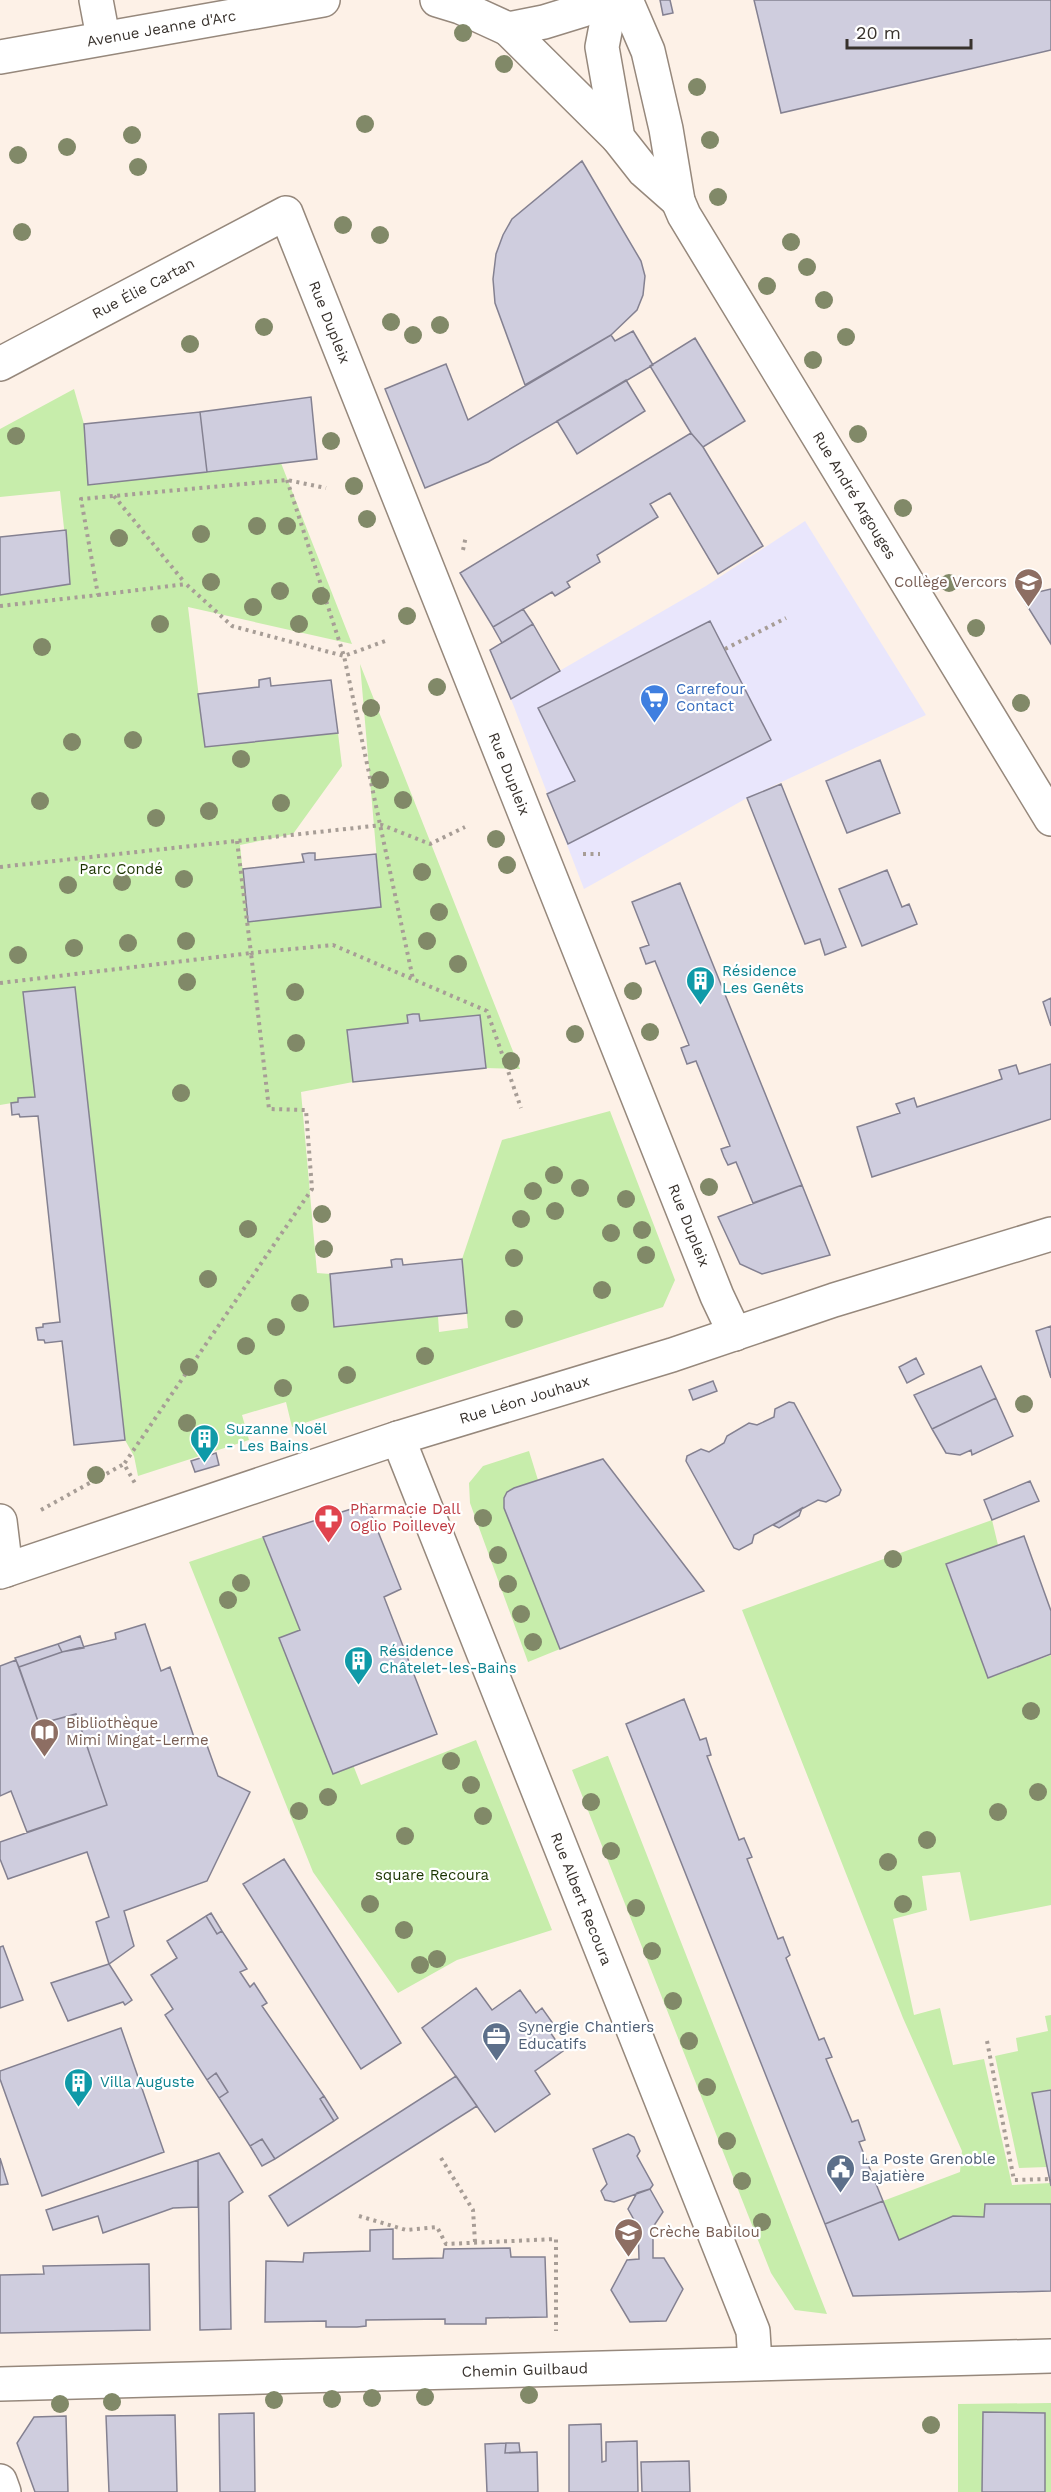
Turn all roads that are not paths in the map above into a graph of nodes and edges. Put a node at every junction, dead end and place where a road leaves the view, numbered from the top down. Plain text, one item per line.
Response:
1 (96, 0) edge
2 (323, 0) edge
3 (437, 0) edge
4 (592, 0) edge
5 (611, 0) edge
6 (626, 0) edge
7 (508, 29) junction
8 (103, 37) junction
9 (0, 57) edge
10 (618, 138) junction
11 (678, 201) junction
12 (286, 213) joint
13 (0, 364) edge
14 (1051, 819) edge
15 (1051, 1234) edge
16 (735, 1334) junction
17 (398, 1438) junction
18 (0, 1521) edge
19 (3, 1571) edge
20 (1051, 2356) edge
21 (755, 2363) junction
22 (0, 2384) edge
23 (0, 2481) edge
24 (4, 2492) edge

1 - 8 street
2 - 8 street, Avenue Jeanne d'Arc
3 - 7 street
4 - 7 street
5 - 10 street, Rue André Argouges
6 - 11 street, Rue André Argouges
7 - 10 street, Rue André Argouges
8 - 9 street, Avenue Jeanne d'Arc
10 - 11 street, Rue André Argouges
11 - 14 street, Rue André Argouges
12 - 13 street, Rue Élie Cartan
12 - 16 street, Rue Dupleix
15 - 16 street, Rue Léon Jouhaux
16 - 17 street, Rue Léon Jouhaux
17 - 19 street, Rue Léon Jouhaux
17 - 21 street, Rue Albert Recoura
18 - 19 street
20 - 21 street, Chemin Guilbaud
21 - 22 street, Chemin Guilbaud
23 - 24 street

